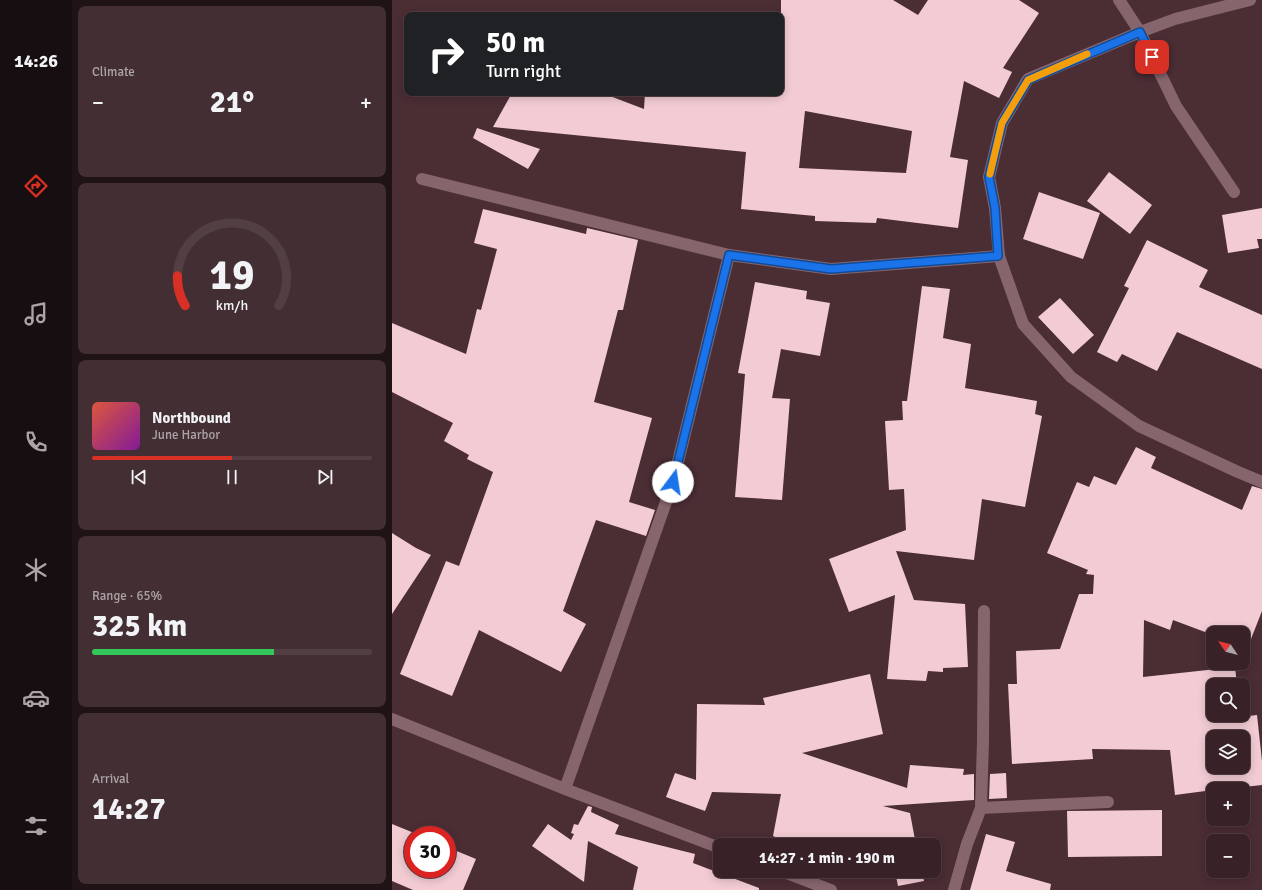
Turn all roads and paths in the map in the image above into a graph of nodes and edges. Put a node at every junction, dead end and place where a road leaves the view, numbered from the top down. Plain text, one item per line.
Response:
1 (1119, 0) edge
2 (1250, 0) edge
3 (1221, 4) edge
4 (1140, 32) junction
5 (422, 179) dead end
6 (1234, 192) dead end
7 (729, 255) junction
8 (998, 256) junction
9 (1262, 482) edge
10 (984, 611) dead end
11 (392, 719) edge
12 (565, 789) junction
13 (1108, 802) dead end
14 (981, 808) junction
15 (713, 845) edge
16 (799, 878) edge
17 (831, 890) edge
18 (954, 890) edge

1 - 4 street
2 - 3 street
3 - 4 street
4 - 6 street
4 - 8 street
5 - 7 street
7 - 8 street
7 - 12 street
8 - 9 street
10 - 14 street
11 - 12 street
12 - 15 street
13 - 14 street
14 - 18 street
16 - 17 street

